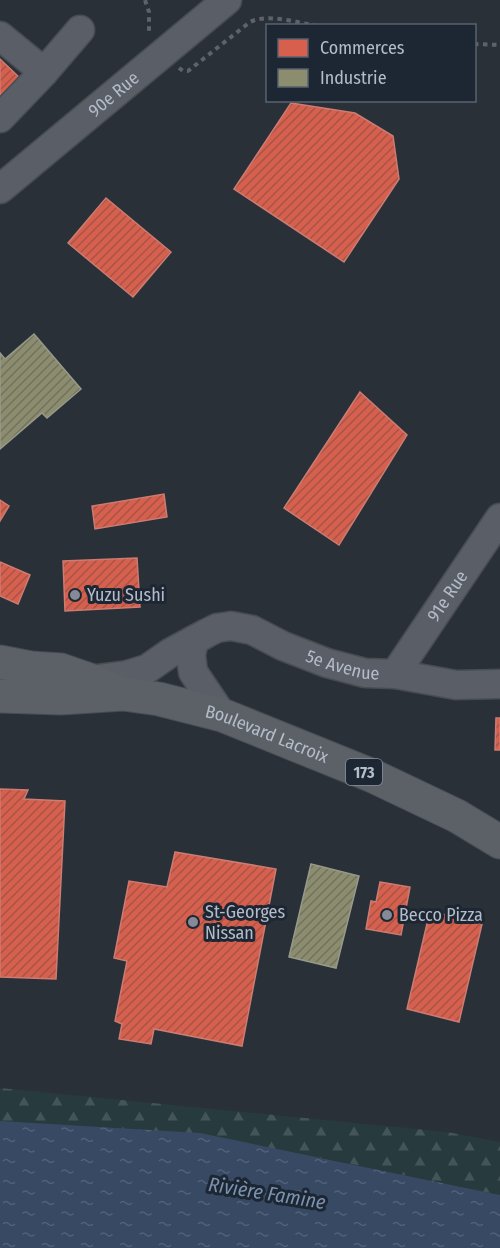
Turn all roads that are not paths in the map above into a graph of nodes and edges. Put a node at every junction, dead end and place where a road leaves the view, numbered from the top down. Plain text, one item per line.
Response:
1 (227, 0) edge
2 (80, 30) dead end
3 (0, 36) edge
4 (44, 72) junction
5 (0, 118) edge
6 (4, 178) edge
7 (500, 518) edge
8 (194, 640) junction
9 (0, 662) edge
10 (395, 674) junction
11 (90, 680) junction
12 (500, 684) edge
13 (123, 694) junction
14 (0, 696) edge
15 (222, 715) junction
16 (500, 842) edge

1 - 6 street, 90e Rue
2 - 4 street
3 - 4 street
4 - 5 street
7 - 10 street, 91e Rue
8 - 10 street, 5e Avenue
8 - 11 street, 5e Avenue
8 - 15 street
9 - 11 main road, Boulevard Lacroix / 173
10 - 12 street, 5e Avenue
11 - 13 main road, Boulevard Lacroix / 173
13 - 14 main road, Boulevard Lacroix / 173
13 - 15 main road, Boulevard Lacroix / 173
15 - 16 main road, Boulevard Lacroix / 173

